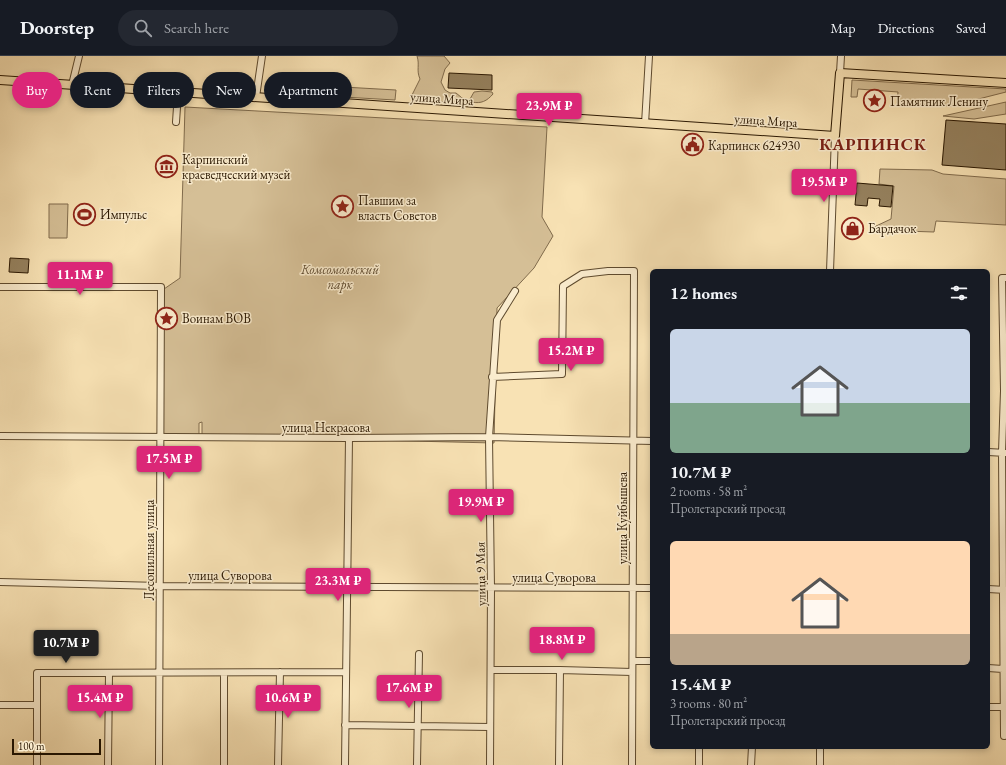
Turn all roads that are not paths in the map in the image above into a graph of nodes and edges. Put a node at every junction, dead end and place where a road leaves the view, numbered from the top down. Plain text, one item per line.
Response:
1 (79, 56) edge
2 (262, 56) edge
3 (649, 56) edge
4 (841, 56) edge
5 (75, 72) edge
6 (840, 73) junction
7 (0, 80) edge
8 (1006, 83) edge
9 (70, 85) edge
10 (256, 97) joint
11 (177, 108) edge
12 (176, 122) dead end
13 (645, 124) junction
14 (835, 136) junction
15 (830, 269) edge
16 (1004, 278) edge
17 (0, 287) edge
18 (515, 291) dead end
19 (492, 377) junction
20 (1005, 391) edge
21 (0, 436) edge
22 (489, 437) junction
23 (160, 438) junction
24 (349, 438) junction
25 (633, 441) junction
26 (650, 441) edge
27 (990, 452) edge
28 (1004, 452) edge
29 (0, 582) edge
30 (160, 586) junction
31 (347, 586) junction
32 (491, 588) junction
33 (633, 588) junction
34 (650, 588) edge
35 (990, 589) edge
36 (1004, 589) edge
37 (419, 654) dead end
38 (632, 661) junction
39 (650, 661) edge
40 (990, 668) edge
41 (1003, 669) junction
42 (490, 670) junction
43 (560, 670) junction
44 (280, 672) junction
45 (346, 672) junction
46 (632, 672) junction
47 (109, 673) junction
48 (160, 673) junction
49 (224, 673) junction
50 (1005, 680) edge
51 (0, 705) edge
52 (37, 705) junction
53 (990, 707) edge
54 (1003, 707) junction
55 (345, 725) junction
56 (418, 726) junction
57 (490, 727) junction
58 (1004, 736) dead end
59 (699, 749) edge
60 (752, 749) edge
61 (820, 749) edge
62 (37, 765) edge
63 (108, 765) edge
64 (160, 765) edge
65 (224, 765) edge
66 (278, 765) edge
67 (345, 765) edge
68 (417, 765) edge
69 (490, 765) edge
70 (559, 765) edge
71 (632, 765) edge
72 (699, 765) edge
73 (752, 765) edge
74 (820, 765) edge

1 - 5 street
2 - 10 street
3 - 13 street
4 - 6 street
6 - 8 main road
6 - 14 main road
7 - 9 main road, улица Мира
10 - 13 main road, улица Мира
11 - 12 street
13 - 14 main road, улица Мира
14 - 15 street
16 - 20 street
17 - 23 street, Лесопильная улица
18 - 19 street, улица 9 Мая
19 - 22 street, улица 9 Мая
19 - 25 street, улица Куйбышева
20 - 28 street
21 - 23 street, улица Некрасова
22 - 24 street, улица Некрасова
22 - 25 street, улица Некрасова
22 - 32 street, улица 9 Мая
23 - 24 street, улица Некрасова
23 - 30 street, Лесопильная улица
24 - 31 street
25 - 26 street, улица Некрасова
25 - 33 street, улица Куйбышева
27 - 28 street
28 - 36 street
29 - 30 street, улица Суворова
30 - 31 street, улица Суворова
30 - 48 street, Лесопильная улица
31 - 32 street, улица Суворова
31 - 45 street
32 - 33 street, улица Суворова
32 - 42 street, улица 9 Мая
33 - 34 street, улица Суворова
33 - 38 street, улица Куйбышева
35 - 36 street
36 - 41 street
37 - 56 street
38 - 39 street
38 - 46 street, улица Куйбышева
40 - 41 street
41 - 50 street
42 - 43 street
42 - 57 street, улица 9 Мая
43 - 46 street
43 - 70 street
44 - 45 street
44 - 49 street
44 - 66 street
45 - 55 street
46 - 71 street, улица Куйбышева
47 - 48 street
47 - 52 street
47 - 63 street
48 - 49 street
48 - 64 street, Лесопильная улица
49 - 65 street
50 - 54 street
51 - 52 street
52 - 62 street
53 - 54 street
54 - 58 street
55 - 56 street
55 - 67 street
56 - 57 street
56 - 68 street
57 - 69 street, улица 9 Мая
59 - 72 street
60 - 73 street
61 - 74 street

